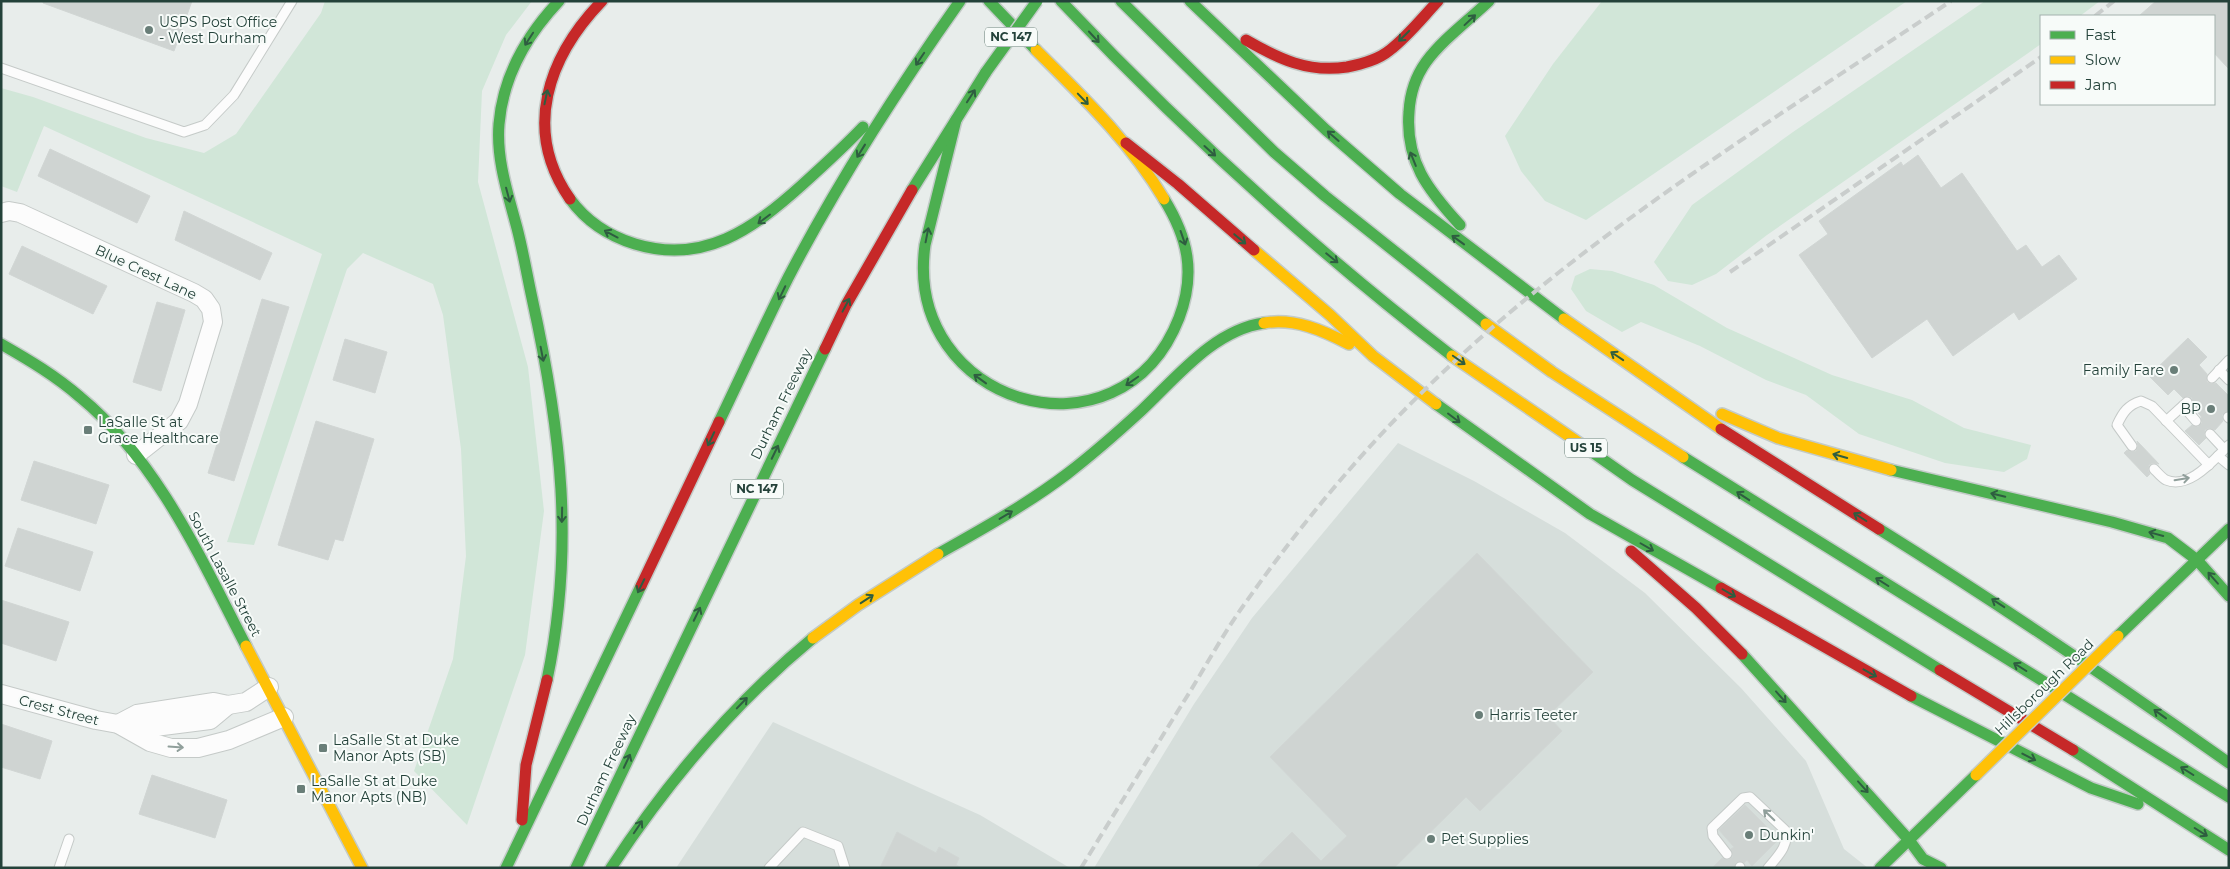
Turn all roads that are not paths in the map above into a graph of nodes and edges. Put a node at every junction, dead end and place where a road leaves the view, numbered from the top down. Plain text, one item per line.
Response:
1 (292, 1) edge
2 (559, 1) edge
3 (602, 1) edge
4 (960, 1) edge
5 (989, 1) edge
6 (1037, 1) edge
7 (1061, 1) edge
8 (1120, 1) edge
9 (1190, 1) edge
10 (1438, 1) edge
11 (1489, 1) edge
12 (1202, 13) junction
13 (1, 68) edge
14 (896, 95) junction
15 (956, 120) junction
16 (1126, 143) junction
17 (1, 213) edge
18 (1512, 278) junction
19 (1, 344) edge
20 (1374, 356) junction
21 (2229, 360) edge
22 (2219, 370) junction
23 (2212, 378) dead end
24 (2229, 380) edge
25 (1657, 384) junction
26 (2166, 421) junction
27 (2196, 421) dead end
28 (2210, 434) dead end
29 (2132, 446) dead end
30 (2224, 450) edge
31 (136, 455) junction
32 (2209, 465) junction
33 (2229, 465) edge
34 (2154, 469) dead end
35 (1590, 514) junction
36 (2229, 529) edge
37 (2196, 560) junction
38 (2229, 596) edge
39 (269, 687) junction
40 (1, 694) edge
41 (284, 717) junction
42 (124, 727) junction
43 (2229, 763) edge
44 (2229, 797) edge
45 (2173, 815) junction
46 (69, 838) dead end
47 (521, 838) junction
48 (1909, 840) junction
49 (2229, 850) edge
50 (1727, 854) dead end
51 (59, 868) edge
52 (362, 868) edge
53 (506, 868) edge
54 (576, 868) edge
55 (611, 868) edge
56 (769, 868) edge
57 (845, 868) edge
58 (1768, 868) edge
59 (1880, 868) edge
60 (1941, 868) edge

1 - 13 lane
2 -> 47 main road
14 -> 3 main road
4 -> 14 main road
5 -> 16 main road
15 -> 6 main road, Durham Freeway / NC 147, bridge
7 -> 45 main road, US 15
44 -> 8 main road
9 - 12 main road
10 -> 12 main road
18 -> 11 main road
18 -> 12 main road
14 -> 47 main road
16 -> 15 main road
54 -> 15 main road, Durham Freeway / NC 147
16 -> 20 main road
17 - 31 street, Blue Crest Lane
25 -> 18 main road
19 - 31 main road, South Lasalle Street
20 -> 35 main road
55 -> 20 main road
21 - 22 lane
22 - 23 lane
22 - 24 lane
37 -> 25 main road
43 -> 25 main road
26 - 27 lane
26 - 29 lane
26 - 32 lane
28 - 30 lane
30 - 32 lane
30 - 33 lane
31 - 39 main road, South Lasalle Street
34 -> 32 lane
35 -> 45 main road
35 -> 48 main road
36 - 37 main road, Hillsborough Road
38 -> 37 main road
37 - 48 main road, Hillsborough Road, bridge
39 - 41 main road, South Lasalle Street
39 - 42 street, Crest Street
40 - 42 street, Crest Street
42 -> 41 street, Crest Street
41 - 52 main road, South Lasalle Street
45 -> 49 main road, US 15
46 - 51 lane
47 - 53 main road
48 - 59 main road, Hillsborough Road
48 - 60 main road
58 -> 50 lane
56 - 57 lane

